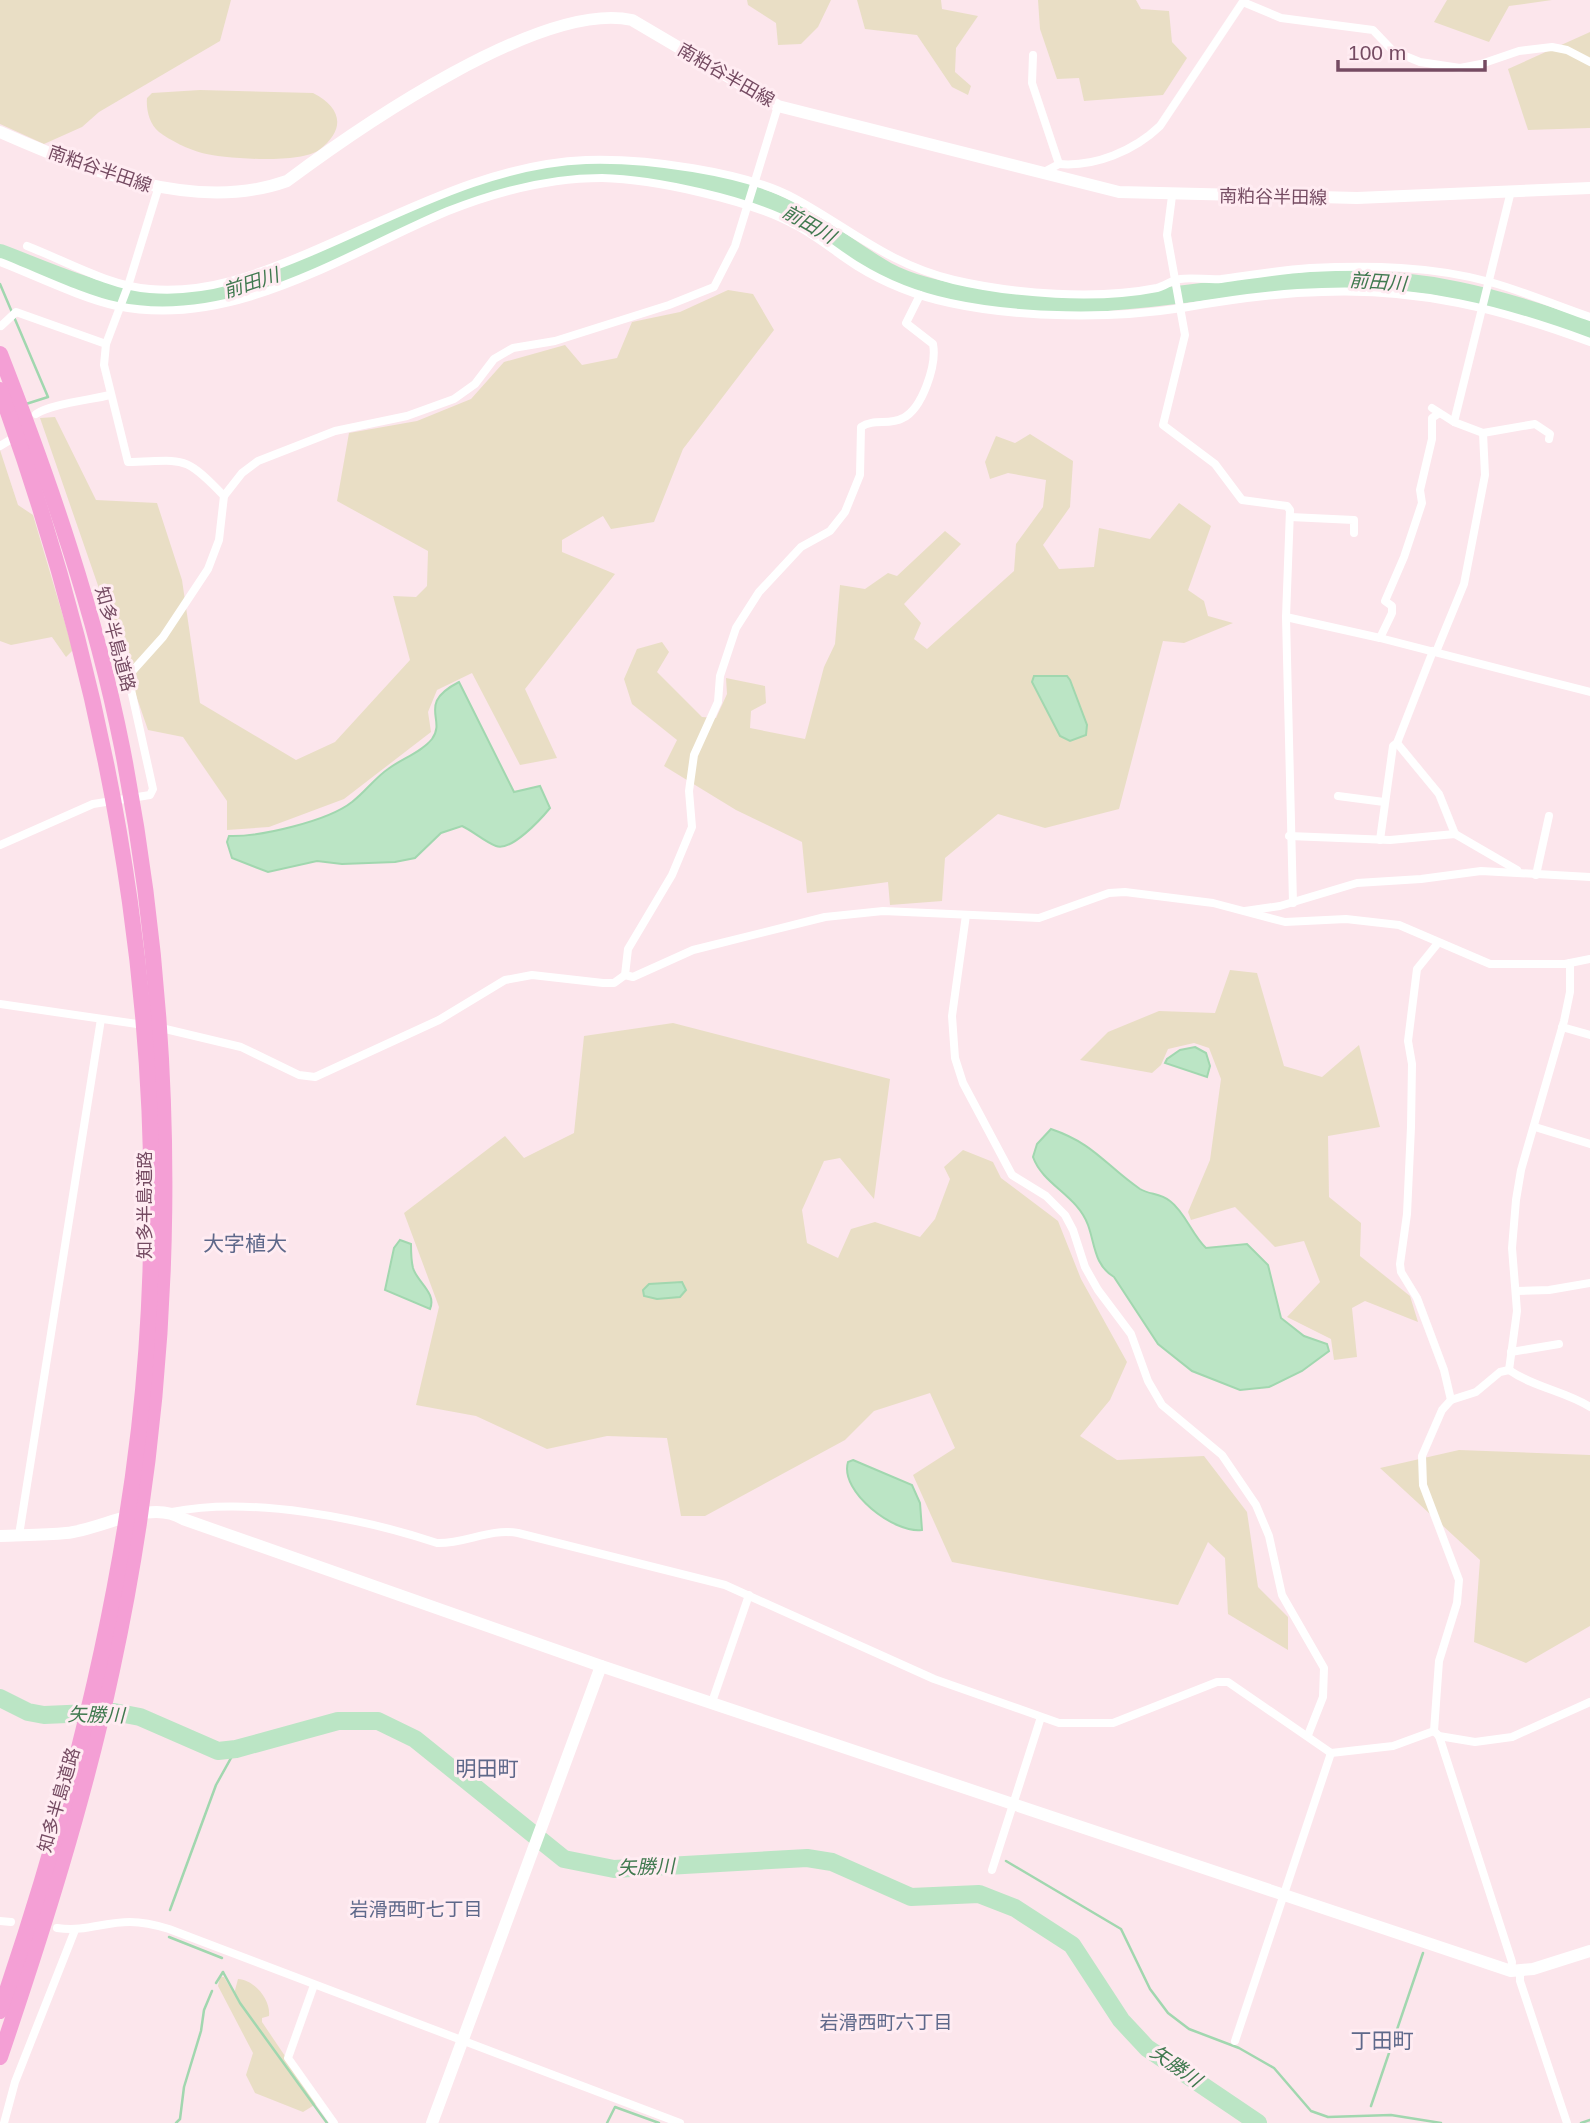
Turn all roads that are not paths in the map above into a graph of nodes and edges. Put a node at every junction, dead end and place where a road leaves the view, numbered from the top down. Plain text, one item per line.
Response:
1 (1243, 1) edge
2 (1033, 55) dead end
3 (1590, 62) edge
4 (778, 106) junction
5 (0, 132) edge
6 (1059, 164) junction
7 (1044, 173) junction
8 (754, 185) junction
9 (1590, 188) edge
10 (158, 189) junction
11 (1511, 191) junction
12 (1172, 196) junction
13 (748, 205) junction
14 (27, 246) dead end
15 (0, 262) edge
16 (1177, 279) junction
17 (1490, 284) junction
18 (128, 286) junction
19 (920, 295) junction
20 (121, 306) junction
21 (1484, 307) junction
22 (1182, 308) junction
23 (1590, 317) edge
24 (1, 326) edge
25 (1590, 342) edge
26 (106, 344) junction
27 (0, 354) edge
28 (0, 390) edge
29 (110, 395) junction
30 (36, 414) dead end
31 (1454, 422) junction
32 (1482, 433) junction
33 (1549, 439) dead end
34 (10, 440) dead end
35 (0, 446) edge
36 (224, 496) junction
37 (1290, 517) junction
38 (1354, 533) dead end
39 (1286, 617) junction
40 (1380, 638) junction
41 (1435, 652) junction
42 (1590, 692) edge
43 (1397, 744) junction
44 (1338, 796) dead end
45 (1384, 802) junction
46 (1549, 816) dead end
47 (1455, 834) junction
48 (1289, 836) junction
49 (1380, 840) junction
50 (0, 845) edge
51 (1531, 875) junction
52 (1590, 877) edge
53 (1293, 903) junction
54 (1245, 911) junction
55 (966, 915) junction
56 (1437, 943) junction
57 (1590, 959) edge
58 (1570, 963) junction
59 (625, 975) junction
60 (0, 1004) edge
61 (101, 1018) junction
62 (1562, 1027) junction
63 (1590, 1035) edge
64 (1535, 1127) junction
65 (1590, 1144) edge
66 (1590, 1283) edge
67 (1516, 1291) junction
68 (1559, 1344) dead end
69 (1511, 1352) junction
70 (1509, 1370) junction
71 (1451, 1400) junction
72 (1590, 1407) edge
73 (136, 1500) junction
74 (172, 1512) junction
75 (19, 1535) junction
76 (0, 1536) edge
77 (749, 1595) junction
78 (601, 1666) junction
79 (712, 1702) junction
80 (1590, 1702) edge
81 (1041, 1717) junction
82 (1436, 1734) junction
83 (1308, 1735) junction
84 (85, 1752) junction
85 (1331, 1753) junction
86 (1013, 1804) junction
87 (992, 1870) dead end
88 (1283, 1896) junction
89 (0, 1921) edge
90 (11, 1922) dead end
91 (57, 1928) dead end
92 (75, 1930) junction
93 (1590, 1951) edge
94 (1515, 1972) junction
95 (314, 1985) junction
96 (0, 2011) edge
97 (1235, 2041) dead end
98 (462, 2043) junction
99 (0, 2057) edge
100 (4, 2123) edge
101 (334, 2123) edge
102 (432, 2123) edge
103 (680, 2123) edge
104 (1567, 2123) edge

1 - 3 street
1 - 6 street
2 - 6 street
4 - 7 street, 南粕谷半田線
4 - 8 street
4 - 10 street, 南粕谷半田線
5 - 10 street, 南粕谷半田線
6 - 7 street
7 - 12 street, 南粕谷半田線
8 - 13 street
8 - 16 street
8 - 18 street
9 - 11 street, 南粕谷半田線
10 - 18 street
11 - 12 street, 南粕谷半田線
11 - 17 street
12 - 16 street
13 - 19 street
13 - 20 street
13 - 36 street
14 - 18 street
15 - 20 street
16 - 17 street
16 - 22 street
17 - 21 street
17 - 23 street
18 - 20 street
19 - 22 street
19 - 59 street
20 - 26 street
21 - 22 street
21 - 25 street
21 - 31 street
22 - 37 street
24 - 26 street
26 - 29 street
27 - 73 highway, 知多半島道路
28 - 73 highway, 知多半島道路
29 - 30 street
29 - 36 street
31 - 32 street
31 - 40 street
32 - 33 street
32 - 41 street
34 - 35 street
36 - 50 street
37 - 38 street
37 - 39 street
39 - 40 street
39 - 48 street
40 - 41 street
41 - 42 street
41 - 43 street
43 - 45 street
43 - 47 street
44 - 45 street
45 - 49 street
46 - 51 street
47 - 49 street
47 - 51 street
48 - 49 street
48 - 53 street
51 - 52 street
51 - 53 street
53 - 54 street
54 - 55 street
54 - 56 street
55 - 59 street
55 - 83 street
56 - 58 street
56 - 71 street
57 - 58 street
58 - 62 street
59 - 61 street
60 - 61 street
61 - 75 street
62 - 63 street
62 - 64 street
64 - 65 street
64 - 67 street
66 - 67 street
67 - 69 street
68 - 69 street
69 - 70 street
70 - 71 street
70 - 72 street
71 - 82 street
73 - 84 highway, 知多半島道路
74 - 75 street
74 - 77 street
74 - 78 street
75 - 76 street
77 - 79 street
77 - 81 street
78 - 79 street
78 - 98 street
79 - 86 street
80 - 82 street
81 - 83 street
81 - 86 street
82 - 85 street
82 - 94 street
83 - 85 street
84 - 96 highway, 知多半島道路
84 - 99 highway, 知多半島道路
85 - 88 street
86 - 87 street
86 - 88 street
88 - 94 street
88 - 97 street
89 - 90 street
91 - 92 street
92 - 95 street
92 - 100 street
93 - 94 street
94 - 104 street
95 - 98 street
95 - 101 street
98 - 102 street
98 - 103 street

